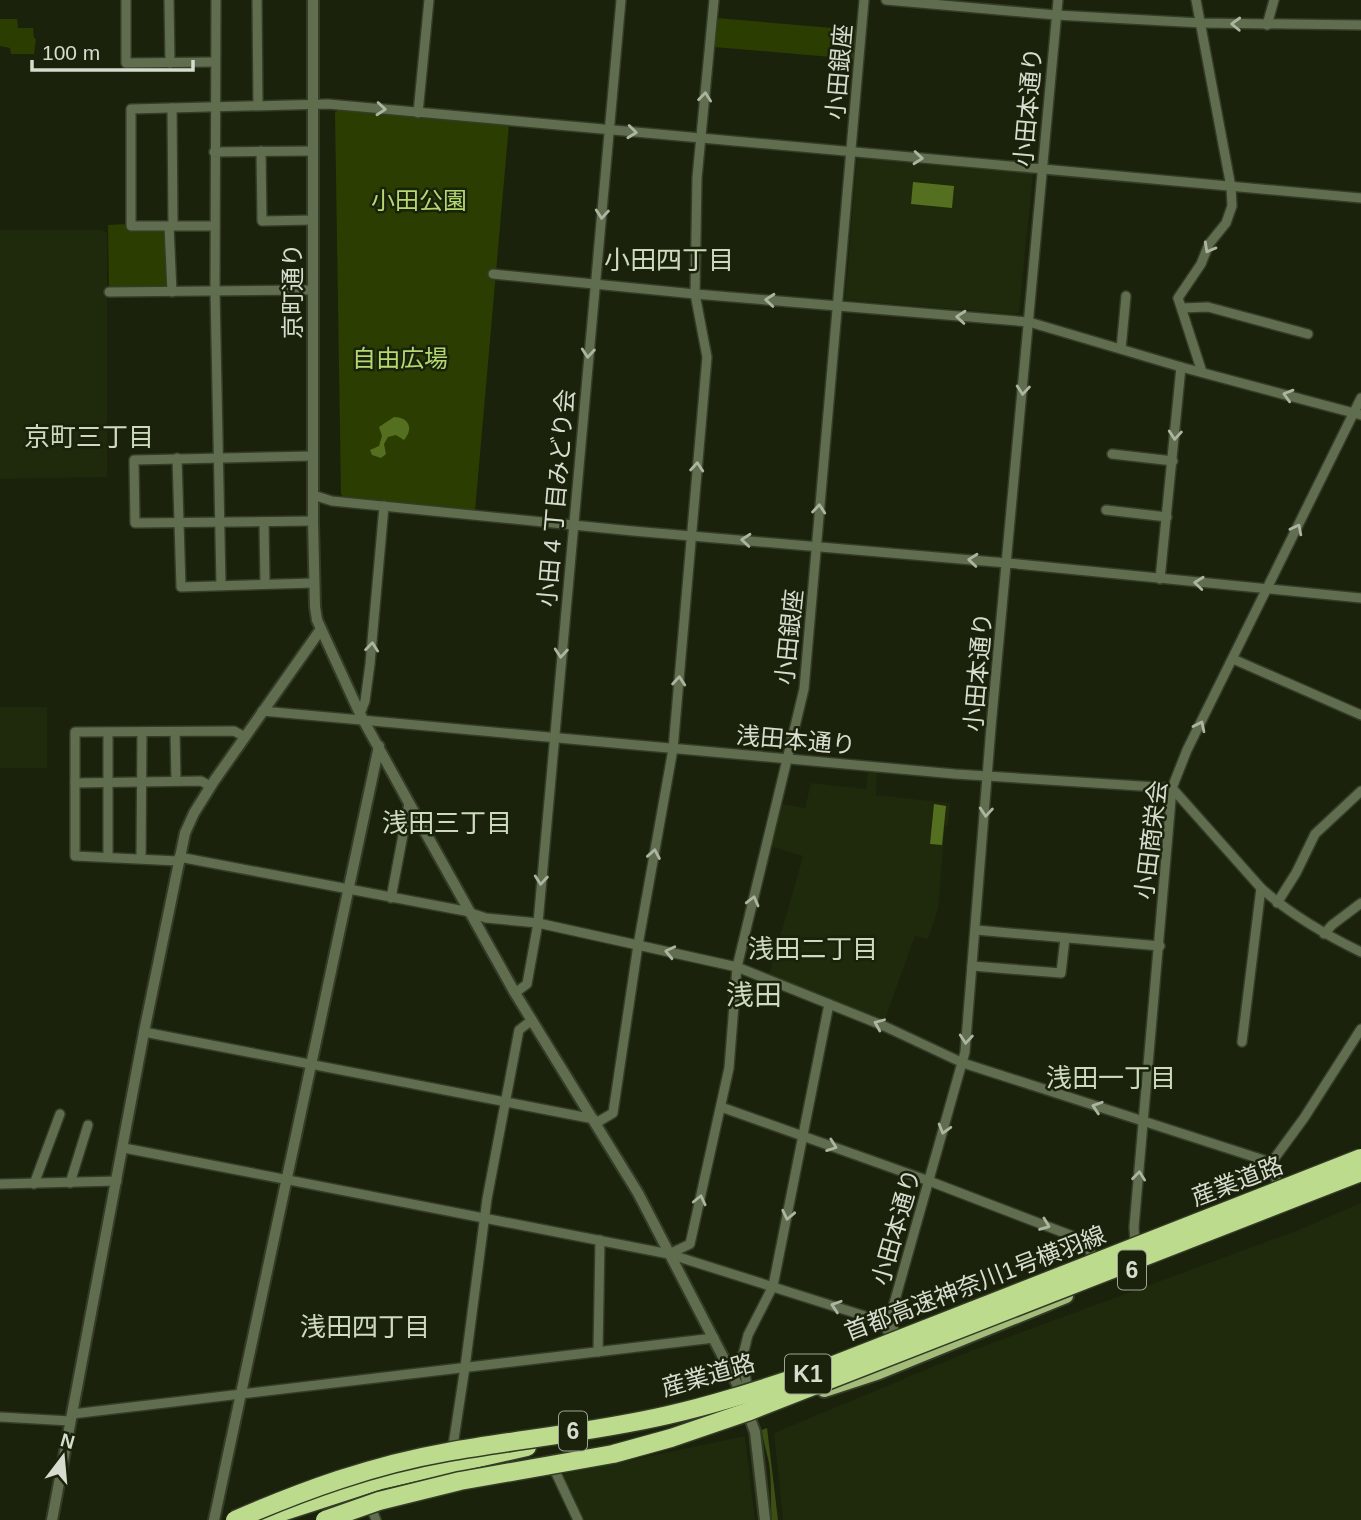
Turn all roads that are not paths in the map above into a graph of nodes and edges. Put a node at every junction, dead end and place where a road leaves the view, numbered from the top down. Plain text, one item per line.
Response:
1 (126, 0) edge
2 (169, 0) edge
3 (216, 0) edge
4 (257, 0) edge
5 (313, 0) edge
6 (429, 0) edge
7 (621, 0) edge
8 (714, 0) edge
9 (864, 0) edge
10 (886, 0) edge
11 (1058, 0) edge
12 (1196, 0) edge
13 (1274, 0) edge
14 (1056, 15) junction
15 (1200, 23) junction
16 (1267, 24) junction
17 (1361, 25) edge
18 (215, 62) junction
19 (170, 63) junction
20 (313, 104) junction
21 (258, 105) junction
22 (214, 106) junction
23 (172, 107) junction
24 (418, 113) junction
25 (610, 130) junction
26 (701, 139) junction
27 (261, 151) junction
28 (313, 151) junction
29 (215, 152) junction
30 (850, 152) junction
31 (1042, 168) junction
32 (1231, 187) junction
33 (1361, 198) edge
34 (313, 220) junction
35 (171, 226) junction
36 (215, 226) junction
37 (493, 274) dead end
38 (595, 285) junction
39 (313, 290) junction
40 (215, 291) junction
41 (108, 292) dead end
42 (172, 292) junction
43 (695, 294) junction
44 (1126, 296) dead end
45 (838, 306) junction
46 (1182, 308) junction
47 (1029, 322) junction
48 (1308, 334) dead end
49 (1121, 349) junction
50 (1181, 367) junction
51 (1202, 373) junction
52 (1361, 398) edge
53 (1357, 415) edge
54 (1112, 454) dead end
55 (313, 456) junction
56 (218, 457) junction
57 (177, 458) junction
58 (1172, 461) junction
59 (313, 495) junction
60 (384, 506) junction
61 (1106, 510) dead end
62 (1167, 517) junction
63 (313, 521) junction
64 (264, 522) junction
65 (178, 523) junction
66 (220, 523) junction
67 (573, 524) junction
68 (691, 535) junction
69 (816, 547) junction
70 (1007, 563) junction
71 (1160, 579) junction
72 (314, 583) junction
73 (265, 584) junction
74 (221, 585) junction
75 (1267, 590) junction
76 (1361, 598) edge
77 (321, 629) junction
78 (1233, 659) junction
79 (262, 711) junction
80 (1361, 715) edge
81 (363, 718) junction
82 (142, 732) junction
83 (175, 732) junction
84 (108, 733) junction
85 (245, 737) junction
86 (554, 739) junction
87 (379, 746) junction
88 (673, 749) junction
89 (788, 759) junction
90 (989, 775) junction
91 (176, 781) junction
92 (143, 782) junction
93 (75, 783) junction
94 (109, 783) junction
95 (210, 786) junction
96 (1172, 788) junction
97 (1361, 791) edge
98 (409, 803) junction
99 (108, 856) junction
100 (142, 858) junction
101 (179, 859) junction
102 (1261, 888) junction
103 (348, 890) junction
104 (391, 898) junction
105 (1277, 903) junction
106 (1361, 904) edge
107 (471, 913) junction
108 (537, 923) junction
109 (976, 930) junction
110 (1324, 934) junction
111 (1065, 938) junction
112 (638, 945) junction
113 (1160, 946) junction
114 (1361, 952) edge
115 (737, 967) junction
116 (972, 967) junction
117 (515, 993) junction
118 (829, 1004) junction
119 (532, 1020) junction
120 (1361, 1029) edge
121 (145, 1032) junction
122 (1242, 1042) dead end
123 (963, 1063) junction
124 (311, 1065) junction
125 (505, 1102) junction
126 (721, 1107) junction
127 (60, 1114) dead end
128 (595, 1121) junction
129 (1145, 1122) junction
130 (88, 1125) dead end
131 (804, 1136) junction
132 (124, 1148) junction
133 (1361, 1157) edge
134 (1270, 1162) junction
135 (1361, 1172) edge
136 (1361, 1178) edge
137 (287, 1179) junction
138 (117, 1181) junction
139 (929, 1181) junction
140 (71, 1182) junction
141 (0, 1184) edge
142 (34, 1184) junction
143 (1282, 1196) junction
144 (486, 1218) junction
145 (600, 1240) junction
146 (1135, 1244) junction
147 (669, 1254) junction
148 (1096, 1260) junction
149 (773, 1286) junction
150 (713, 1338) junction
151 (895, 1338) junction
152 (598, 1352) junction
153 (903, 1362) junction
154 (465, 1367) junction
155 (743, 1389) junction
156 (241, 1394) junction
157 (698, 1402) junction
158 (750, 1415) junction
159 (0, 1417) edge
160 (71, 1417) junction
161 (709, 1427) junction
162 (452, 1453) junction
163 (555, 1471) junction
164 (350, 1510) junction
165 (374, 1513) edge
166 (52, 1520) edge
167 (214, 1520) edge
168 (235, 1520) edge
169 (250, 1520) edge
170 (257, 1520) edge
171 (327, 1520) edge
172 (578, 1520) edge
173 (765, 1520) edge

1 - 19 street
2 - 19 street
3 - 18 street
4 - 21 street
5 - 20 street, 京町通り
6 - 24 street
7 - 25 street, 小田 4 丁目みどり会
26 -> 8 street
9 - 30 street, 小田銀座
10 - 14 street
11 - 14 street, 小田本通り
12 - 15 street
13 - 16 street
14 - 15 street
14 - 31 street, 小田本通り
16 -> 15 street
15 - 32 street
16 - 17 street
18 - 19 street
18 - 22 street
20 - 21 street
20 -> 24 street
20 - 28 street, 京町通り
21 - 22 street
22 - 23 street
22 - 29 street
23 - 35 street
23 - 35 street
24 - 25 street
25 -> 26 street
25 -> 38 street, 小田 4 丁目みどり会
26 - 30 street
26 - 43 street
27 - 28 street
27 - 29 street
27 - 34 street
28 - 34 street, 京町通り
29 - 36 street
30 -> 31 street
30 - 45 street, 小田銀座
31 - 32 street
31 - 47 street, 小田本通り
32 - 33 street
32 -> 46 street
34 - 39 street, 京町通り
35 - 36 street
35 - 42 street
36 - 40 street
37 - 38 street
38 - 43 street
38 -> 67 street, 小田 4 丁目みどり会
39 - 40 street
39 - 55 street, 京町通り
40 - 42 street
40 - 56 street
41 - 42 street
45 -> 43 street
68 -> 43 street
44 - 49 street
47 -> 45 street
69 -> 45 street, 小田銀座
46 - 48 street
46 - 51 street
47 - 49 street
47 -> 70 street, 小田本通り
49 - 50 street
50 - 51 street
50 -> 58 street
53 -> 51 street
52 - 53 street, 小田商栄会
75 -> 53 street, 小田商栄会
54 - 58 street
55 - 56 street
55 - 59 street, 京町通り
56 - 57 street
56 - 66 street
57 - 65 street
57 - 65 street
58 - 62 street
59 - 60 street
59 - 63 street, 京町通り
60 - 67 street
81 -> 60 street
61 - 62 street
62 - 71 street
63 - 64 street
63 - 72 street, 京町通り
64 - 66 street
64 - 73 street
65 - 66 street
65 - 74 street
66 - 74 street
67 - 68 street
67 -> 86 street, 小田 4 丁目みどり会
69 -> 68 street
88 -> 68 street
70 -> 69 street
69 - 89 street, 小田銀座
70 - 71 street
70 - 90 street, 小田本通り
75 -> 71 street
72 - 73 street
72 - 77 street, 京町通り
73 - 74 street
75 - 76 street
75 - 78 street, 小田商栄会
77 - 79 street
77 - 81 street, 京町通り
78 - 80 street
96 -> 78 street, 小田商栄会
79 - 81 street, 浅田本通り
79 - 85 street
81 - 86 street, 浅田本通り
81 - 87 street, 京町通り
82 - 83 street
82 - 84 street
82 - 92 street
83 - 85 street
83 - 91 street
84 - 93 street
84 - 94 street
85 - 95 street
86 - 88 street, 浅田本通り
86 -> 108 street, 小田 4 丁目みどり会
87 - 98 street, 京町通り
87 - 103 street
88 - 89 street, 浅田本通り
112 -> 88 street
89 - 90 street, 浅田本通り
115 -> 89 street, 小田銀座
90 - 96 street, 浅田本通り
90 -> 109 street, 小田本通り
91 - 92 street
91 - 95 street
92 - 94 street
92 - 100 street
93 - 94 street
93 - 99 street
94 - 99 street
95 - 101 street
96 - 102 street
96 - 113 street, 小田商栄会
97 - 105 street
98 - 104 street
98 - 107 street, 京町通り
99 - 100 street
100 - 101 street
101 - 103 street
101 - 121 street
102 - 105 street
102 - 122 street
103 - 104 street
103 - 124 street
104 - 107 street
105 - 110 street
106 - 110 street
107 - 108 street
107 - 117 street, 京町通り
108 - 112 street
108 - 117 street, 小田 4 丁目みどり会
109 - 111 street
109 - 116 street, 小田本通り
110 - 114 street
111 - 113 street
111 - 116 street
115 -> 112 street
112 - 128 street
113 - 129 street, 小田商栄会
115 - 118 street
115 - 126 street, 小田銀座
116 -> 123 street, 小田本通り
117 - 119 street, 京町通り
123 -> 118 street
118 - 131 street
119 - 125 street
119 - 128 street, 京町通り
120 - 134 street
121 - 124 street
121 - 132 street
129 -> 123 street
123 -> 139 street, 小田本通り
124 - 125 street
124 - 137 street
125 - 128 street
125 - 144 street
126 - 131 street
147 -> 126 street, 小田銀座
127 - 142 street
128 - 147 street, 京町通り
129 - 134 street
146 -> 129 street, 小田商栄会
130 - 140 street
131 -> 139 street
131 -> 149 street
132 - 137 street
132 - 138 street
133 - 143 main road, 産業道路 / 6
133 - 168 highway, 首都高速神奈川1号横羽線 / K1, bridge
134 - 143 street
135 - 164 highway, 首都高速神奈川1号横羽線 / K1, bridge
136 - 153 main road, 産業道路 / 6
137 - 144 street
137 - 156 street
138 - 140 street
138 - 160 street
139 -> 148 street
139 - 151 street, 小田本通り
140 - 142 street
141 - 142 street
143 - 146 main road, 産業道路 / 6
144 - 145 street
144 - 154 street
145 - 147 street
145 - 152 street
146 - 148 main road, 産業道路 / 6
147 - 149 street
147 - 150 street, 京町通り
148 - 151 main road, 産業道路 / 6
151 -> 149 street
149 - 155 street
150 - 152 street
150 - 155 street, 京町通り
151 - 153 street, 小田本通り
151 - 155 main road, 産業道路 / 6
152 - 154 street
153 - 158 main road, 産業道路 / 6
154 - 156 street
154 - 162 street
155 - 157 main road, 産業道路 / 6
155 - 158 street, 京町通り
156 - 160 street
156 - 167 street
157 - 162 main road, 産業道路 / 6
157 - 170 highway
158 - 161 main road, 産業道路 / 6
158 - 173 street, 京町通り
159 - 160 street
160 - 166 street
161 - 163 main road, 産業道路 / 6
161 - 164 highway, bridge
162 - 169 main road, 産業道路 / 6
163 - 165 main road, 産業道路 / 6
163 - 172 street
164 - 171 highway, 首都高速神奈川1号横羽線 / K1, bridge
165 - 171 main road, 産業道路 / 6

